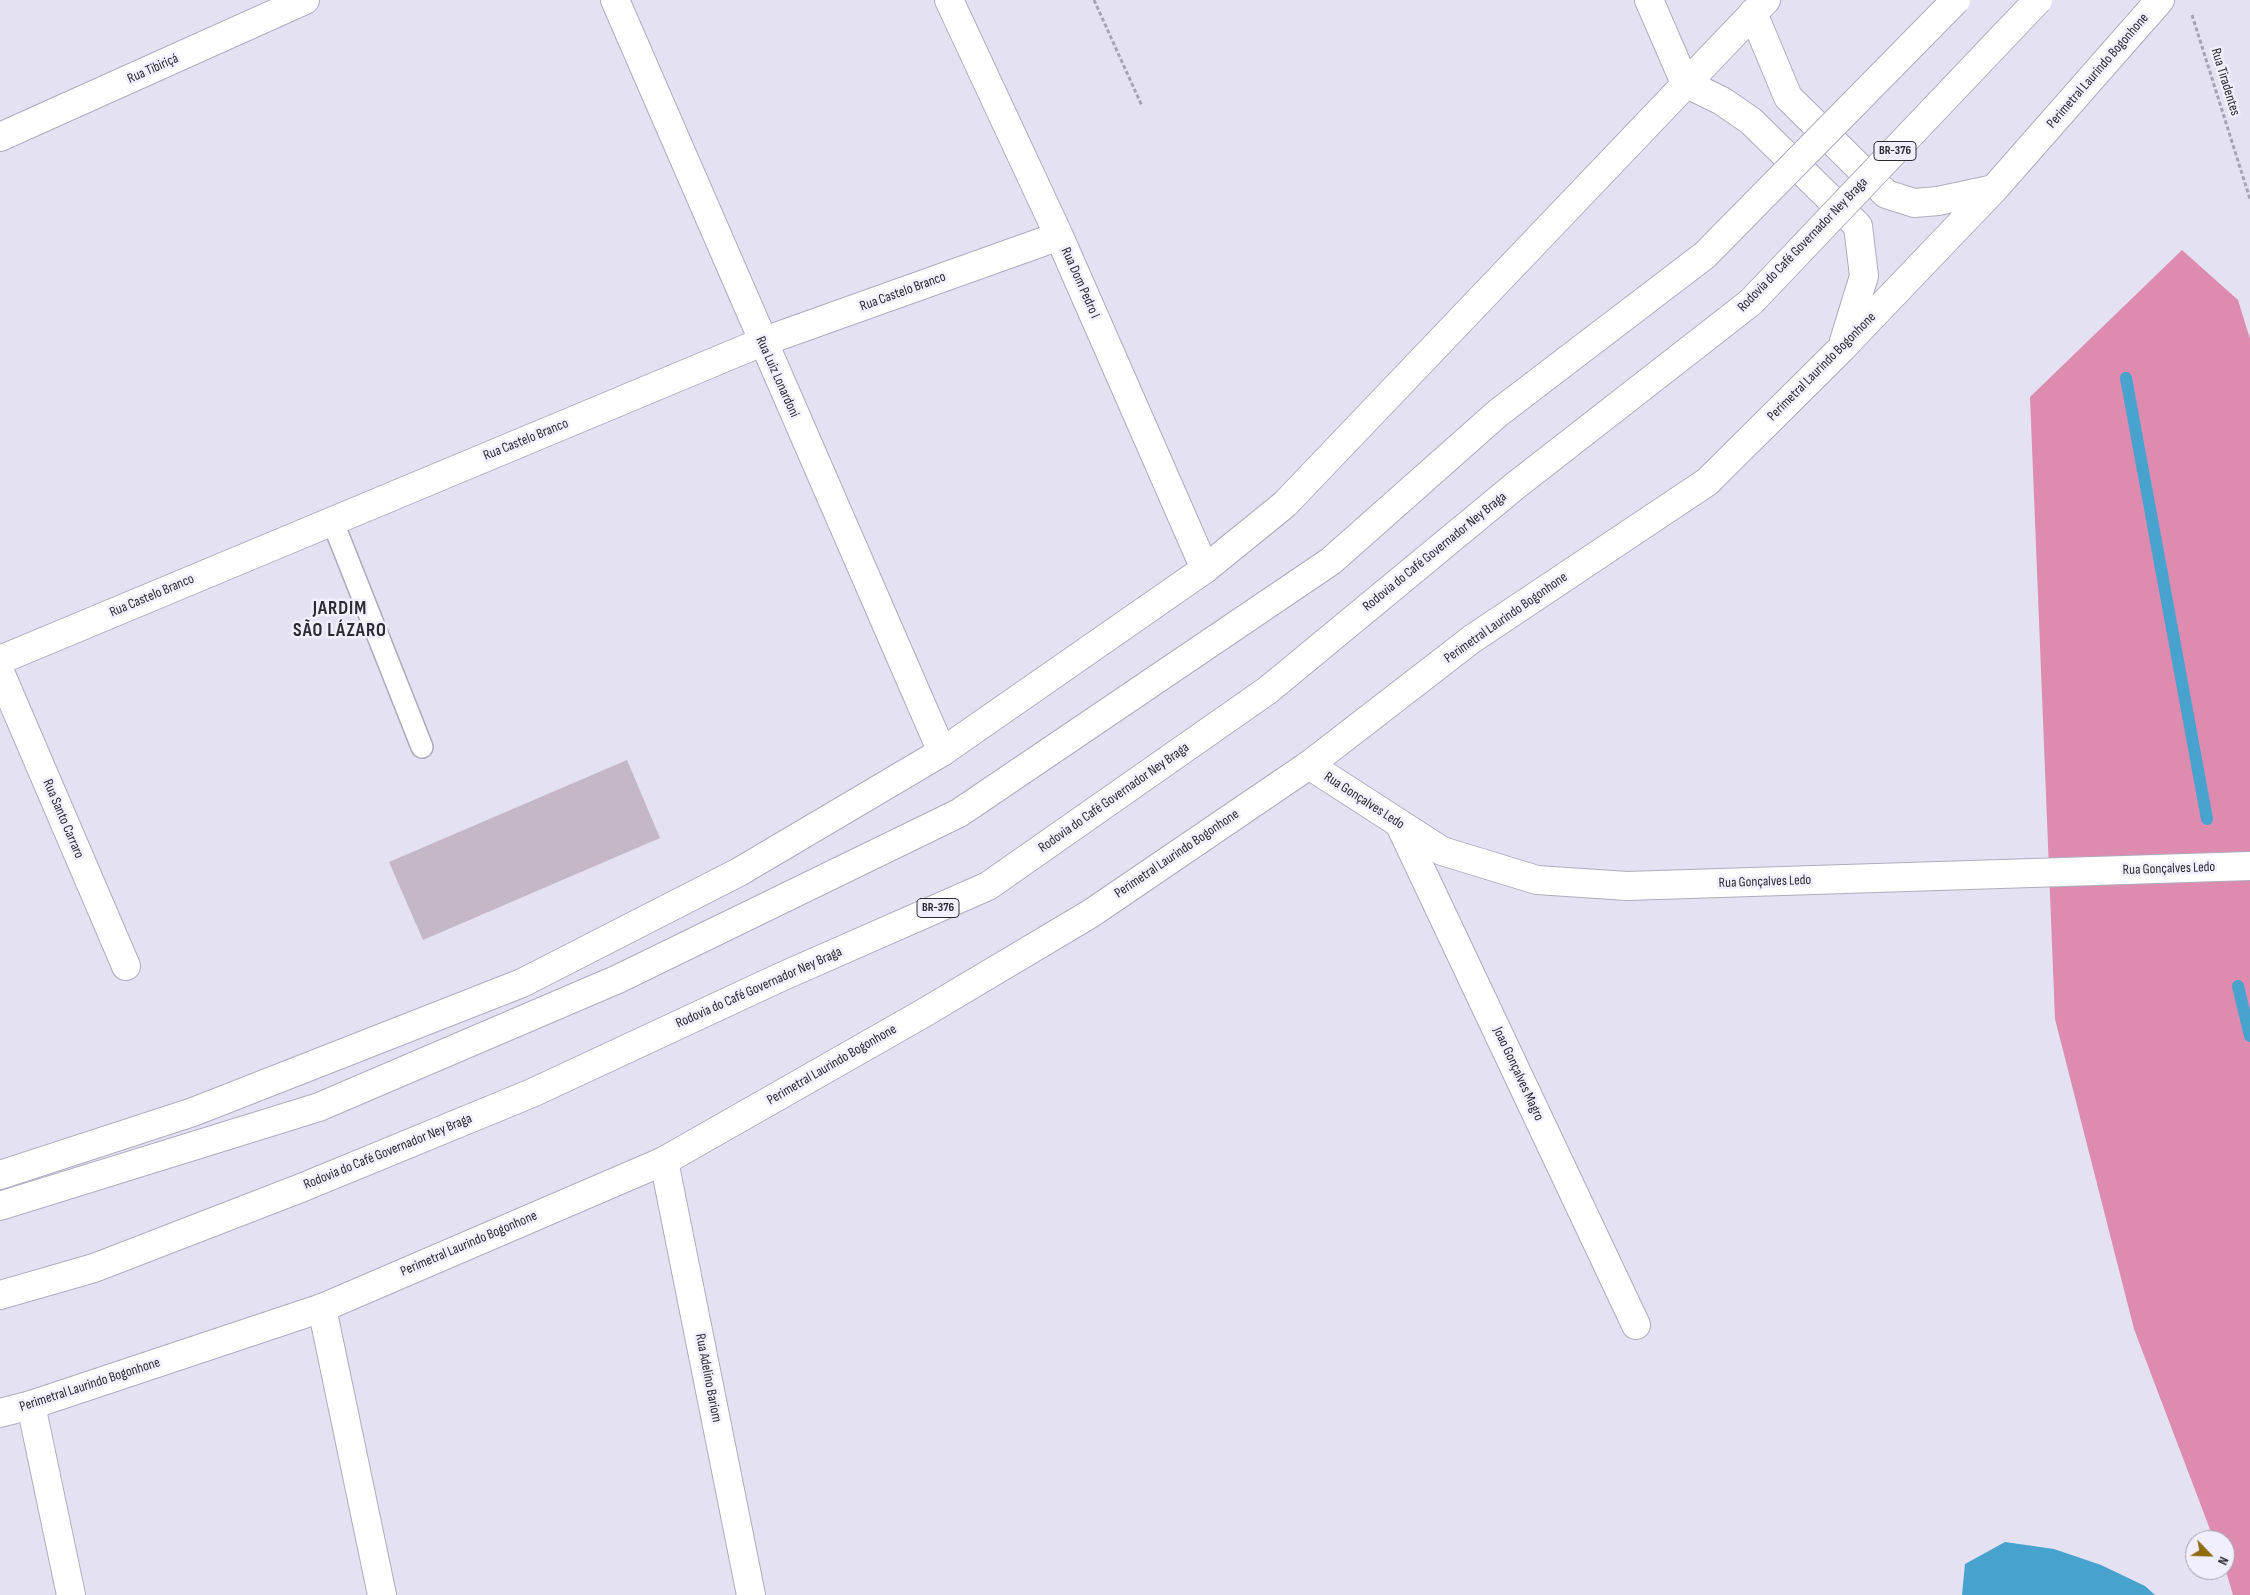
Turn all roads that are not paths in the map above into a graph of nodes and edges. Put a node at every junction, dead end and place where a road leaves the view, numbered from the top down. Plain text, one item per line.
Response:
1 (306, 0) edge
2 (614, 0) edge
3 (949, 0) edge
4 (1648, 0) edge
5 (1956, 0) edge
6 (2038, 0) edge
7 (2160, 0) edge
8 (1760, 6) edge
9 (1685, 83) junction
10 (0, 138) edge
11 (1994, 189) junction
12 (1059, 236) junction
13 (762, 342) junction
14 (1841, 349) junction
15 (332, 520) junction
16 (1205, 569) junction
17 (0, 660) edge
18 (0, 672) edge
19 (422, 747) dead end
20 (942, 752) junction
21 (1309, 765) junction
22 (1399, 823) junction
23 (2250, 866) edge
24 (126, 966) dead end
25 (664, 1161) junction
26 (0, 1174) edge
27 (0, 1206) edge
28 (0, 1295) edge
29 (322, 1308) junction
30 (1636, 1324) dead end
31 (31, 1405) junction
32 (0, 1413) edge
33 (71, 1595) edge
34 (382, 1595) edge
35 (751, 1595) edge

1 - 10 main road, Rua Tibiriçá
2 - 13 main road, Rua Luiz Lonardoni
3 - 12 main road, Rua Dom Pedro I
4 - 9 main road
5 - 27 main road, bridge
6 - 28 main road, Rodovia do Café Governador Ney Braga / BR-376, bridge
7 - 11 main road, Perimetral Laurindo Bogonhone
8 - 9 main road
8 - 11 main road
9 - 14 main road
9 - 16 main road
11 - 14 main road, Perimetral Laurindo Bogonhone
12 - 13 main road, Rua Castelo Branco
12 - 16 main road, Rua Dom Pedro I
13 - 15 main road, Rua Castelo Branco
13 - 20 main road, Rua Luiz Lonardoni
14 - 21 main road, Perimetral Laurindo Bogonhone
15 - 17 main road, Rua Castelo Branco
15 - 19 lane
16 - 20 main road
18 - 24 main road, Rua Santo Carraro
20 - 26 main road
21 - 22 main road, Rua Gonçalves Ledo
21 - 25 main road, Perimetral Laurindo Bogonhone
22 - 23 main road, Rua Gonçalves Ledo
22 - 30 main road, Joao Gonçalves Magro
25 - 29 main road, Perimetral Laurindo Bogonhone
25 - 35 main road, Rua Adelino Bariom
29 - 31 main road, Perimetral Laurindo Bogonhone
29 - 34 main road
31 - 32 main road, Perimetral Laurindo Bogonhone
31 - 33 main road

